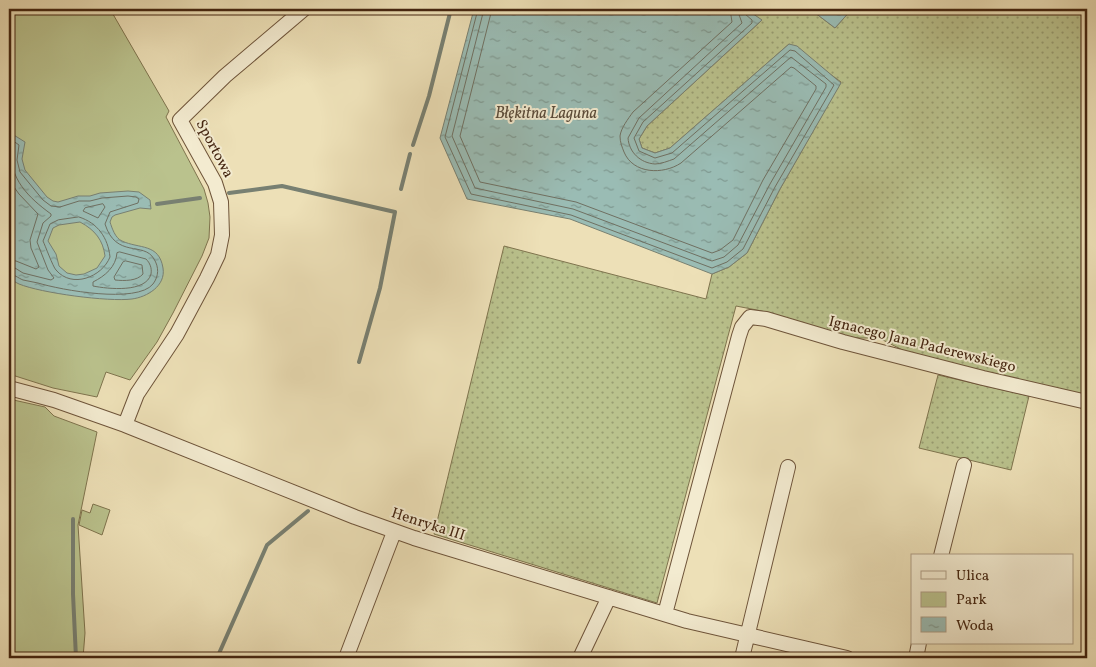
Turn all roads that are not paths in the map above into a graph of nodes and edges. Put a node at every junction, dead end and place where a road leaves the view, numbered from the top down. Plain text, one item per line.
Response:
1 (304, 9) edge
2 (9, 388) edge
3 (1087, 402) edge
4 (125, 425) junction
5 (964, 465) dead end
6 (788, 467) dead end
7 (394, 532) junction
8 (942, 554) edge
9 (608, 597) junction
10 (665, 614) junction
11 (747, 635) junction
12 (919, 644) edge
13 (346, 658) edge
14 (580, 658) edge
15 (742, 658) edge
16 (847, 658) edge
17 (916, 658) edge

1 - 4 street, Sportowa
2 - 4 street, Henryka III
3 - 10 street, Ignacego Jana Paderewskiego
4 - 7 street, Henryka III
5 - 8 street
6 - 11 street
7 - 9 street, Henryka III
7 - 13 street
9 - 10 street, Henryka III
9 - 14 street
10 - 11 street, Henryka III
11 - 15 street
11 - 16 street, Henryka III
12 - 17 street

